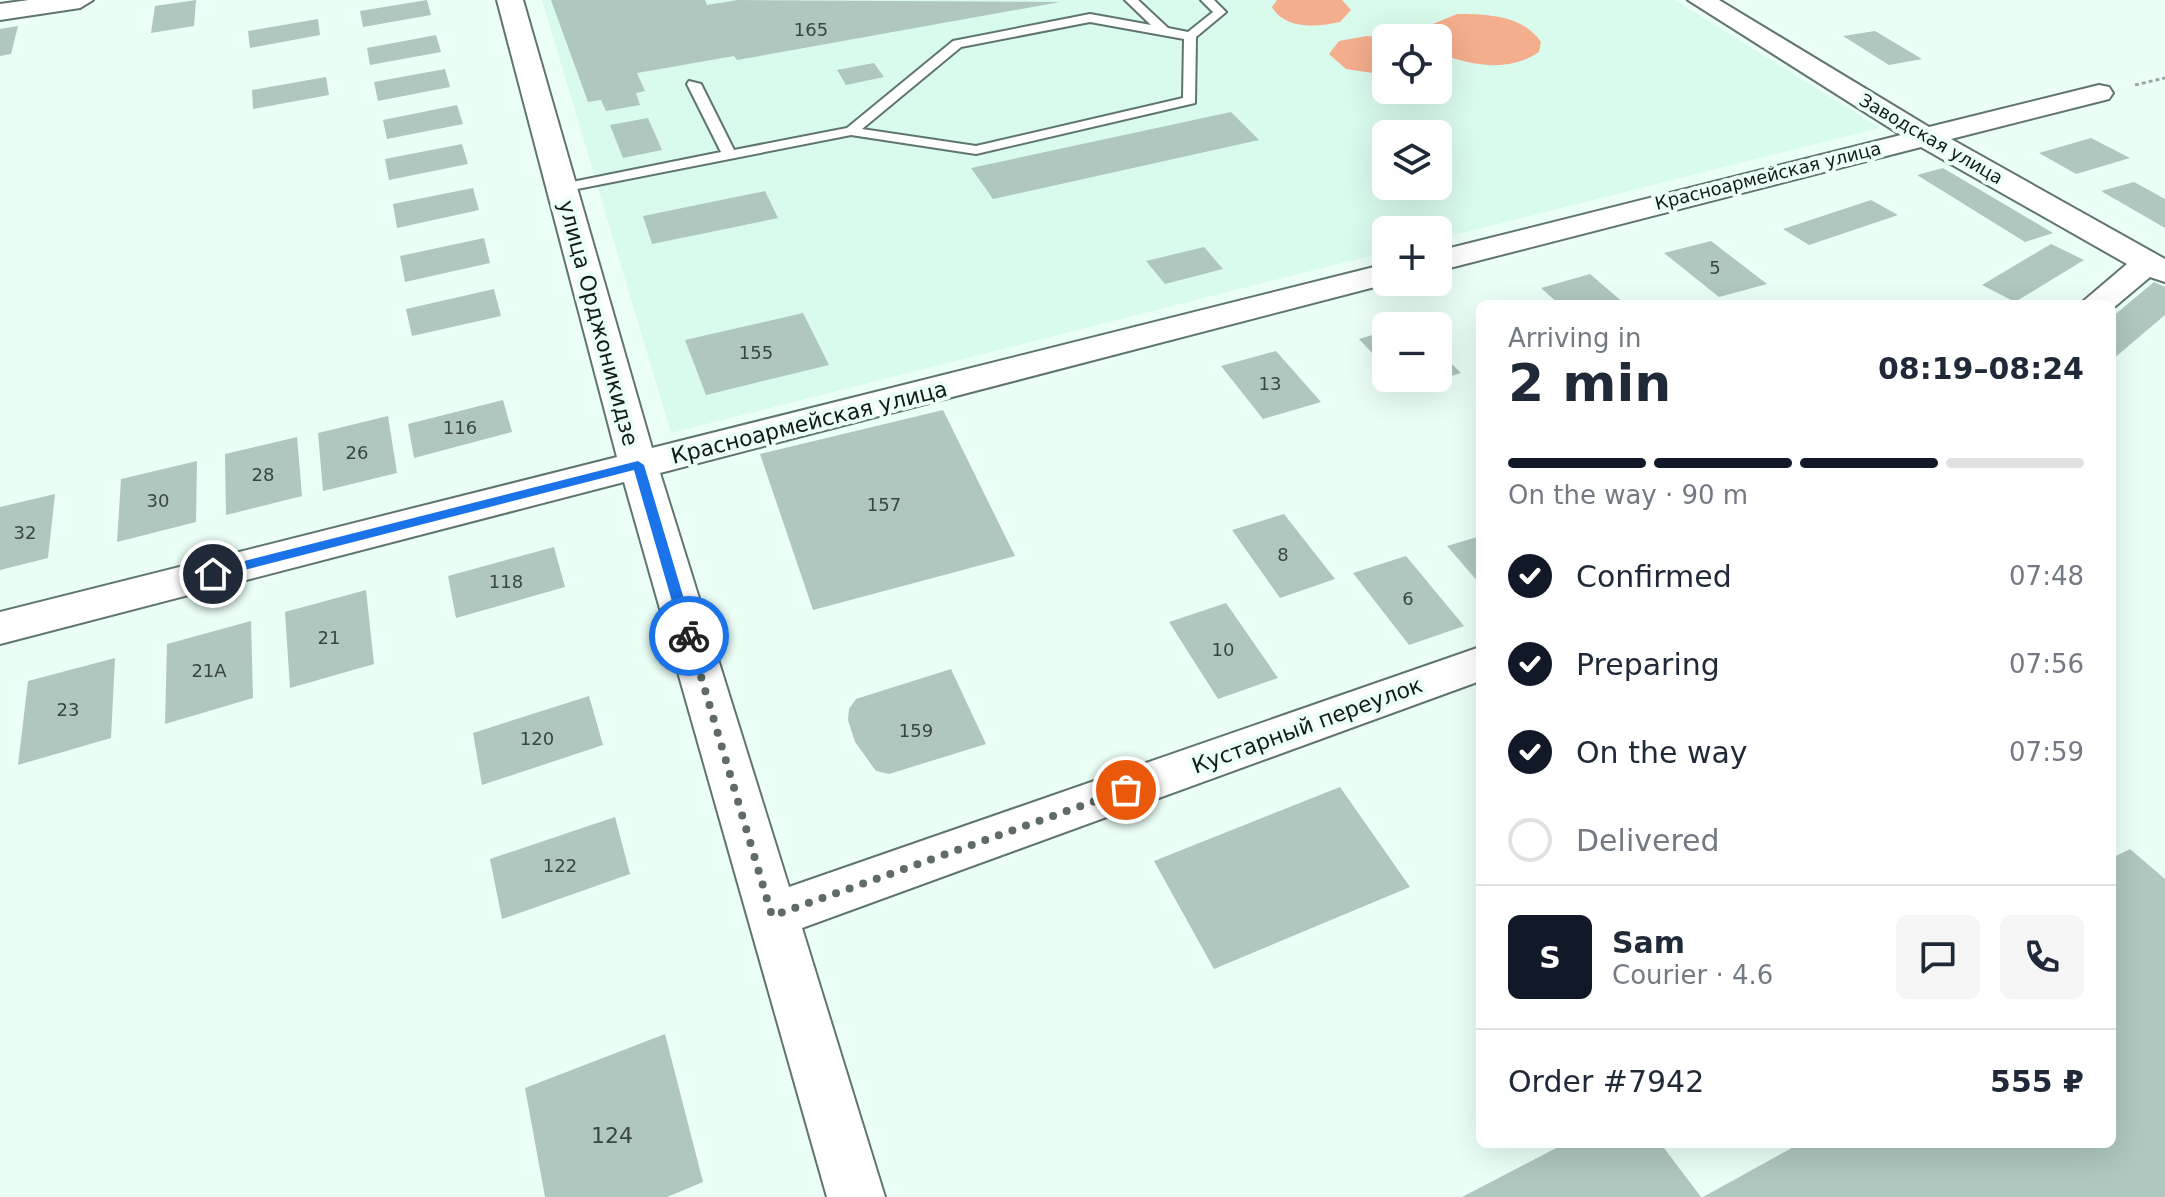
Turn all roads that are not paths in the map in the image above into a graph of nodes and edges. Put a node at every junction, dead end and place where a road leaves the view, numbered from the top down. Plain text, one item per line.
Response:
1 (80, 0) edge
2 (510, 0) edge
3 (1131, 0) edge
4 (1207, 0) edge
5 (1701, 0) edge
6 (0, 12) edge
7 (1162, 29) junction
8 (1190, 36) junction
9 (694, 84) dead end
10 (2099, 93) dead end
11 (851, 131) junction
12 (1923, 136) junction
13 (729, 155) junction
14 (562, 188) junction
15 (1452, 257) edge
16 (2157, 267) edge
17 (1372, 278) edge
18 (2103, 300) edge
19 (638, 465) junction
20 (0, 628) edge
21 (1476, 665) edge
22 (772, 916) junction
23 (856, 1197) edge

1 - 6 street
2 - 14 street, улица Орджоникидзе
3 - 7 lane
4 - 8 lane
5 - 12 street, Заводская улица
7 - 8 lane
7 - 11 lane
8 - 11 lane
9 - 13 lane
10 - 12 street, Красноармейская улица
11 - 13 lane
12 - 15 street, Красноармейская улица
12 - 16 street, Заводская улица
13 - 14 lane
14 - 19 street, улица Орджоникидзе
16 - 18 street
17 - 19 street, Красноармейская улица
19 - 20 street, Красноармейская улица
19 - 22 street, улица Орджоникидзе
21 - 22 street, Кустарный переулок
22 - 23 street, улица Орджоникидзе

